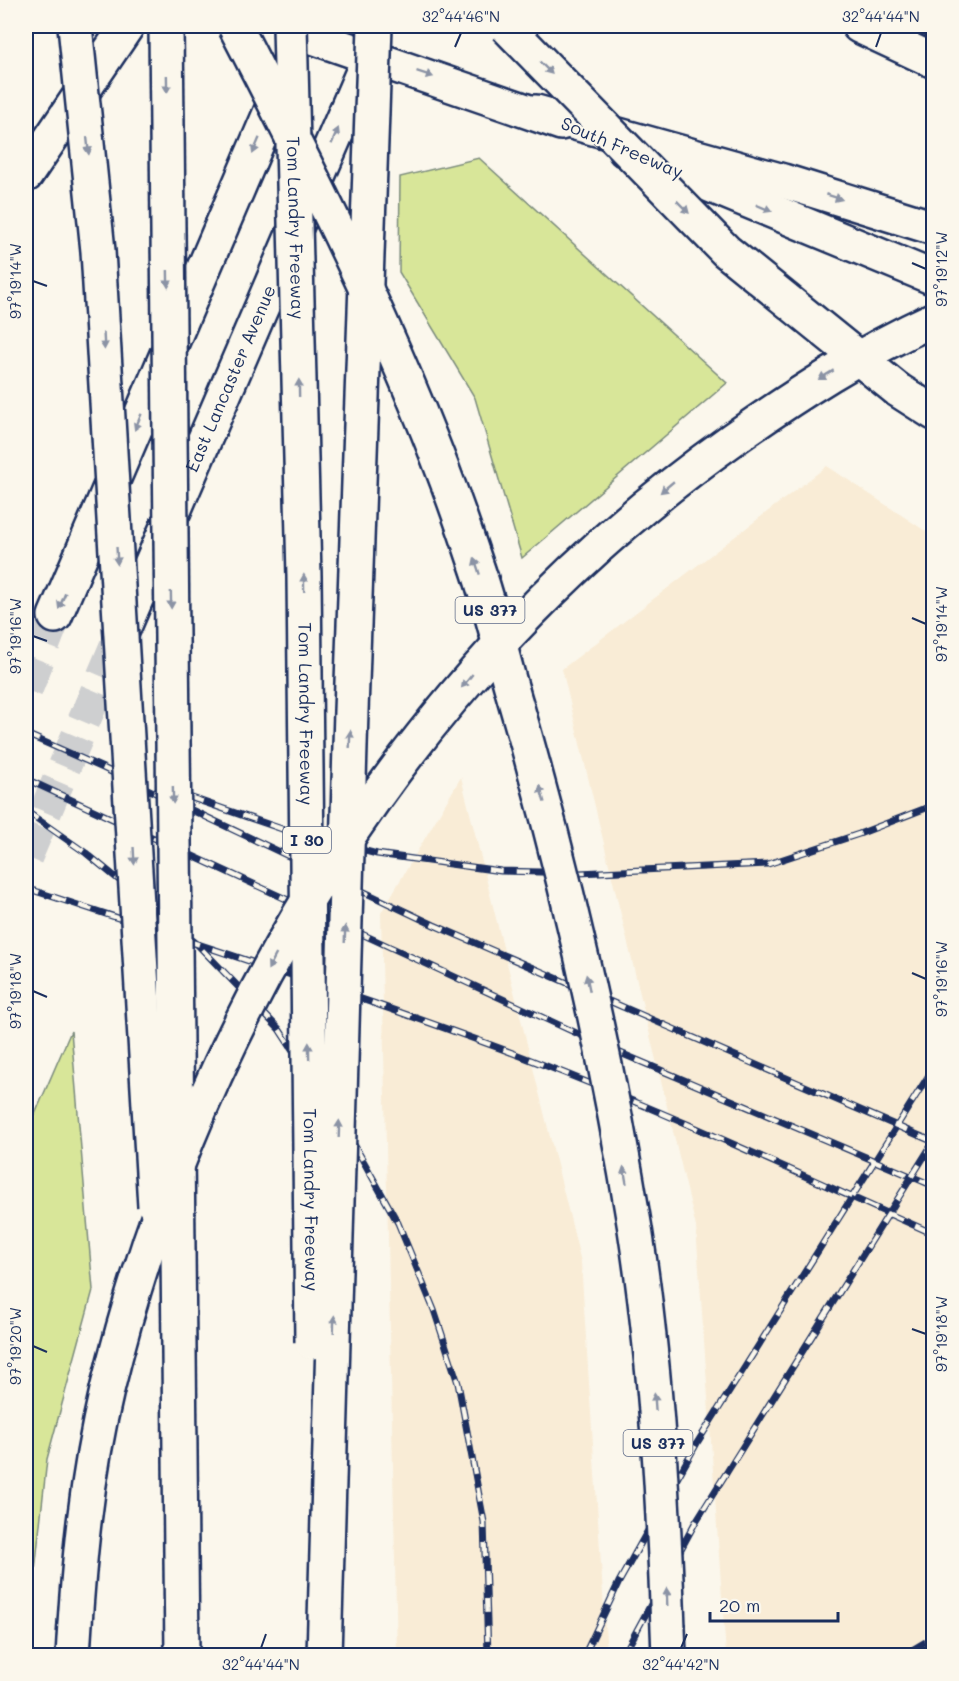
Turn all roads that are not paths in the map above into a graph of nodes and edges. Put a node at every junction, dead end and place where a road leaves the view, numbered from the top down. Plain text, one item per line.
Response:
1 (75, 26) edge
2 (127, 26) edge
3 (166, 26) edge
4 (235, 26) edge
5 (382, 26) edge
6 (506, 26) edge
7 (859, 26) edge
8 (300, 28) edge
9 (373, 40) edge
10 (933, 61) edge
11 (536, 112) junction
12 (26, 175) edge
13 (933, 228) edge
14 (295, 229) junction
15 (933, 278) edge
16 (933, 319) edge
17 (933, 412) edge
18 (55, 616) tunnel mouth
19 (121, 634) tunnel mouth
20 (181, 1641) edge
21 (74, 1656) edge
22 (315, 1656) edge
23 (324, 1656) edge
24 (669, 1656) edge

1 -> 20 main road, bridge
2 - 12 main road
3 -> 20 main road, bridge
24 -> 4 main road, US 377, bridge
5 - 9 main road, East Lancaster Avenue
6 -> 17 main road, bridge
7 - 10 main road
8 - 9 main road, South Freeway
8 - 14 main road, Tom Landry Freeway / I 30, bridge
8 -> 18 main road
9 -> 11 main road, South Freeway
14 -> 9 main road, East Lancaster Avenue
23 -> 9 main road, bridge
11 -> 13 main road
11 -> 15 main road, South Freeway
14 - 19 main road, East Lancaster Avenue
22 -> 14 main road, Tom Landry Freeway / I 30, bridge
16 -> 21 main road, bridge

